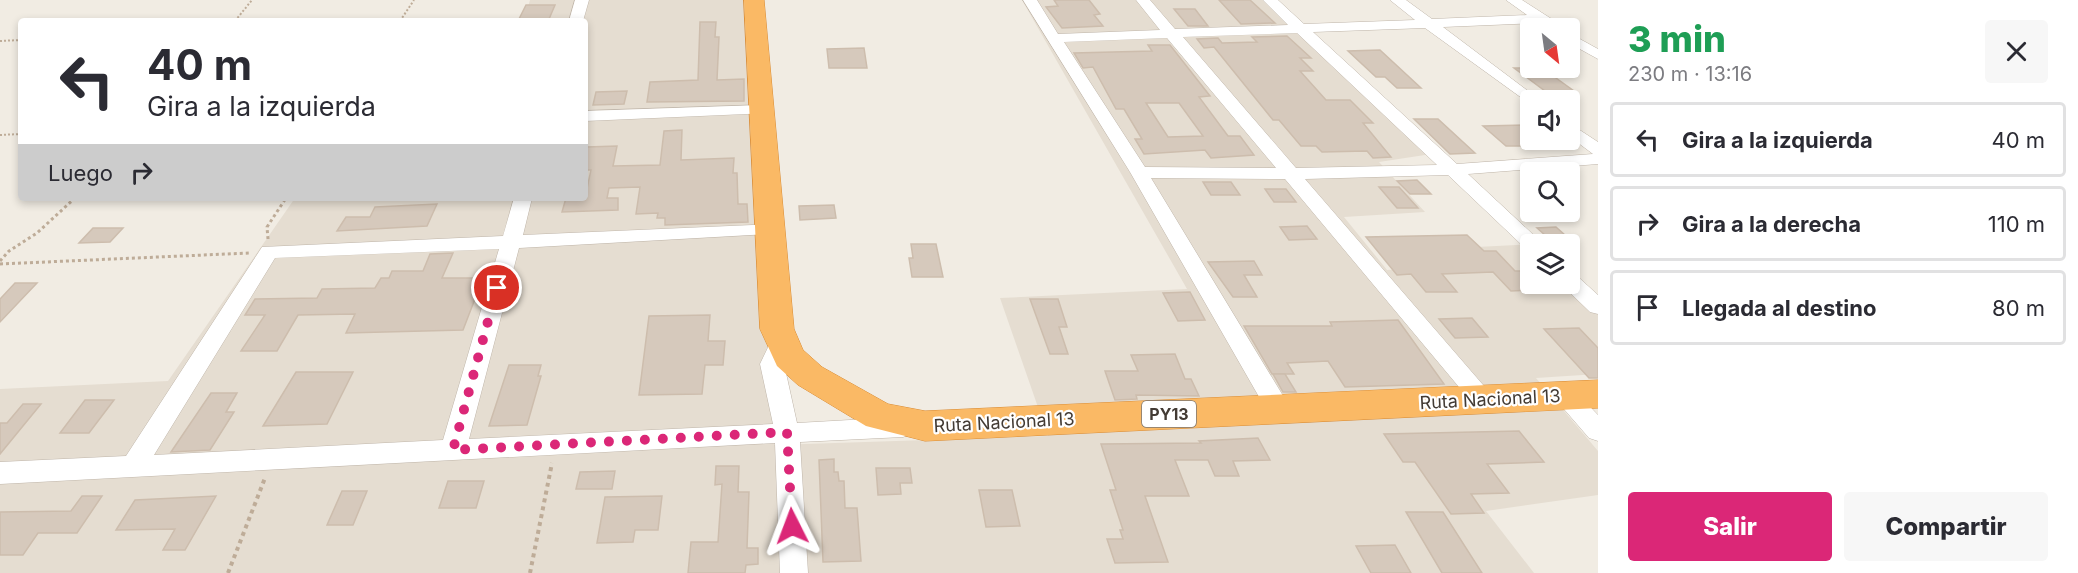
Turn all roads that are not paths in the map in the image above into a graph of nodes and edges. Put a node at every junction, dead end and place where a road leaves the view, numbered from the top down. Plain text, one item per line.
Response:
1 (582, 0) edge
2 (754, 0) edge
3 (1030, 0) edge
4 (1143, 0) edge
5 (1270, 0) edge
6 (1397, 0) edge
7 (1513, 0) edge
8 (577, 18) edge
9 (1539, 18) edge
10 (1520, 20) edge
11 (1430, 24) junction
12 (1300, 28) junction
13 (1172, 34) junction
14 (1054, 38) junction
15 (1580, 44) edge
16 (1598, 55) edge
17 (1520, 91) edge
18 (761, 110) junction
19 (588, 116) edge
20 (1580, 136) edge
21 (1598, 150) edge
22 (1598, 159) edge
23 (1452, 170) junction
24 (1139, 171) junction
25 (1292, 174) junction
26 (522, 201) edge
27 (770, 228) junction
28 (1521, 234) edge
29 (510, 242) junction
30 (1580, 290) edge
31 (1598, 307) edge
32 (783, 341) junction
33 (1581, 395) edge
34 (1482, 399) junction
35 (1279, 409) junction
36 (925, 426) junction
37 (1598, 431) edge
38 (787, 432) junction
39 (453, 450) junction
40 (133, 467) junction
41 (0, 474) edge
42 (794, 573) edge

1 - 8 street
2 - 18 highway, Ruta Nacional 13 / PY13
3 - 14 street
4 - 13 street
5 - 12 street
6 - 11 street
7 - 9 street
10 - 11 street
11 - 12 street
11 - 17 street
12 - 13 street
12 - 23 street
13 - 14 street
13 - 25 street
14 - 24 street
15 - 16 street
18 - 19 street
18 - 27 highway, Ruta Nacional 13 / PY13
20 - 21 street
22 - 23 street
23 - 25 street
23 - 28 street
24 - 25 street
24 - 35 street
25 - 34 street
26 - 29 street
27 - 29 street
27 - 32 highway, Ruta Nacional 13 / PY13
29 - 39 street
29 - 40 street
30 - 31 street
32 - 36 highway, Ruta Nacional 13 / PY13
32 - 38 street
33 - 34 highway, Ruta Nacional 13 / PY13
33 - 37 street
34 - 35 highway, Ruta Nacional 13 / PY13
35 - 36 highway, Ruta Nacional 13 / PY13
36 - 38 street
38 - 39 street
38 - 42 street
39 - 40 street
40 - 41 street

